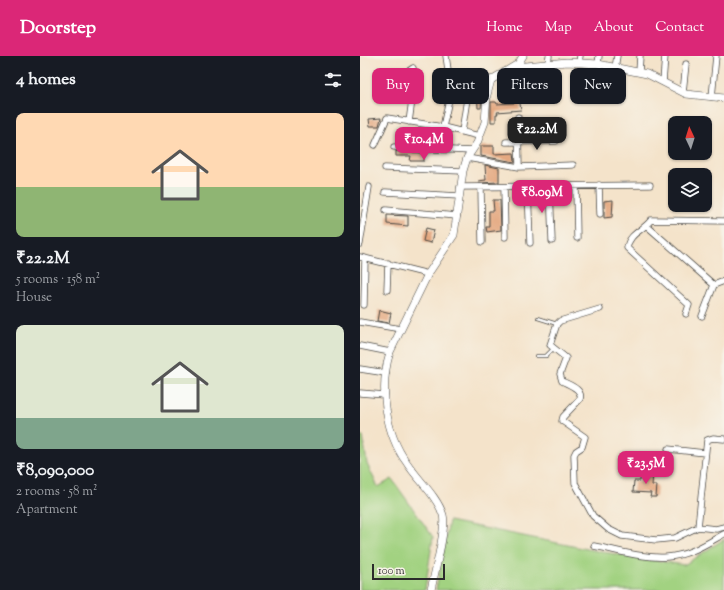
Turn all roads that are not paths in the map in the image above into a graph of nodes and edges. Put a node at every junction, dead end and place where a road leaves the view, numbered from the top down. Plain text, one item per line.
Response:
1 (446, 56) edge
2 (523, 56) edge
3 (599, 56) edge
4 (617, 56) edge
5 (640, 56) edge
6 (665, 56) edge
7 (716, 56) edge
8 (549, 59) edge
9 (567, 59) edge
10 (580, 59) edge
11 (598, 64) junction
12 (686, 64) dead end
13 (513, 68) joint
14 (615, 68) joint
15 (626, 70) edge
16 (639, 72) junction
17 (497, 77) edge
18 (662, 82) junction
19 (683, 92) junction
20 (712, 97) junction
21 (724, 98) edge
22 (411, 104) edge
23 (466, 104) edge
24 (518, 118) dead end
25 (409, 122) junction
26 (443, 127) junction
27 (462, 132) junction
28 (479, 136) junction
29 (556, 141) dead end
30 (506, 142) dead end
31 (519, 142) junction
32 (375, 145) dead end
33 (394, 147) dead end
34 (471, 151) junction
35 (467, 158) junction
36 (573, 165) dead end
37 (519, 167) junction
38 (385, 168) dead end
39 (462, 171) junction
40 (599, 185) junction
41 (650, 185) dead end
42 (550, 186) junction
43 (576, 186) junction
44 (369, 187) dead end
45 (460, 187) junction
46 (504, 187) junction
47 (528, 187) junction
48 (481, 188) junction
49 (384, 192) dead end
50 (459, 196) junction
51 (386, 210) dead end
52 (600, 214) dead end
53 (457, 216) junction
54 (724, 221) edge
55 (646, 226) junction
56 (505, 237) dead end
57 (577, 238) dead end
58 (552, 240) dead end
59 (482, 242) dead end
60 (530, 243) dead end
61 (360, 244) edge
62 (363, 257) edge
63 (388, 263) junction
64 (428, 274) junction
65 (724, 281) edge
66 (714, 285) junction
67 (387, 290) dead end
68 (364, 305) dead end
69 (600, 309) dead end
70 (686, 314) dead end
71 (702, 316) dead end
72 (538, 318) dead end
73 (360, 322) edge
74 (557, 324) junction
75 (401, 329) junction
76 (360, 346) edge
77 (554, 348) junction
78 (390, 352) junction
79 (537, 356) dead end
80 (360, 369) edge
81 (386, 373) junction
82 (360, 393) edge
83 (385, 395) junction
84 (724, 439) edge
85 (668, 449) dead end
86 (705, 453) junction
87 (698, 527) junction
88 (724, 527) edge
89 (724, 534) edge
90 (594, 546) dead end
91 (431, 590) edge

1 - 26 street
2 - 13 street
3 - 11 street
4 - 14 street
5 - 16 street
6 - 18 street
7 - 20 street
8 - 9 street
8 - 13 street
9 - 10 street
10 - 11 street
11 - 14 street
12 - 19 street
15 - 16 street
16 - 18 street
17 - 28 street
18 - 19 street
19 - 20 street
20 - 21 street
22 - 25 street
23 - 27 street
24 - 31 street
25 - 26 street
25 - 32 street
26 - 27 street
27 - 28 street
28 - 34 street
29 - 31 street
30 - 31 street
31 - 37 street
33 - 34 street
34 - 35 street
35 - 37 street
35 - 39 street
36 - 37 street
38 - 39 street
39 - 45 street
40 - 41 street
40 - 43 street
40 - 52 street
42 - 43 street
42 - 47 street
42 - 58 street
43 - 57 street
44 - 61 street
45 - 48 street
45 - 50 street
46 - 47 street
46 - 48 street
46 - 56 street
47 - 60 street
48 - 59 street
49 - 50 street
50 - 53 street
51 - 53 street
53 - 64 street
54 - 55 street
55 - 66 street
55 - 70 street
62 - 63 street
62 - 68 street
63 - 64 street
63 - 67 street
64 - 75 street
65 - 66 street
66 - 71 street
69 - 74 street
72 - 74 lane
73 - 75 street
74 - 77 street
75 - 78 street
76 - 78 street
77 - 79 lane
77 - 87 street
78 - 81 street
80 - 81 street
81 - 83 street
82 - 83 street
83 - 91 street
84 - 86 street
85 - 86 street
86 - 87 street
87 - 88 street
89 - 90 street

